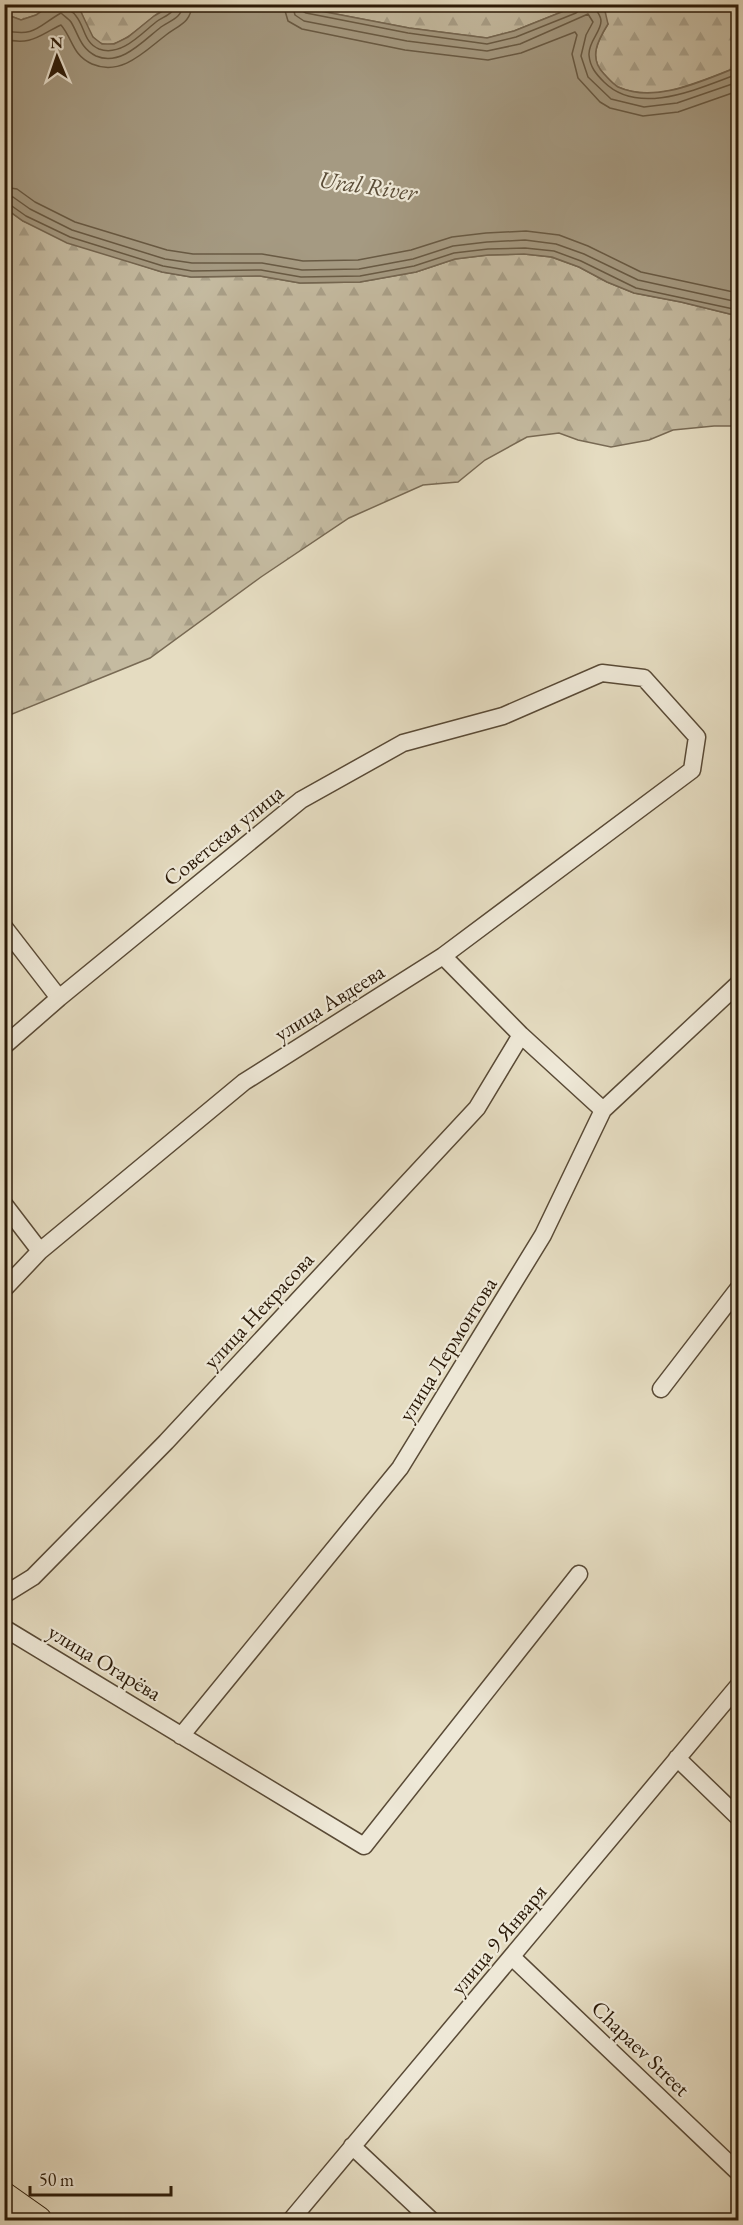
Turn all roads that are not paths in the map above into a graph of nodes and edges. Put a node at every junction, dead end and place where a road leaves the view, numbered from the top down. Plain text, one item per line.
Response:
1 (693, 770) joint
2 (4, 927) edge
3 (443, 956) junction
4 (738, 984) edge
5 (59, 998) junction
6 (521, 1035) junction
7 (4, 1046) edge
8 (603, 1110) junction
9 (4, 1204) edge
10 (40, 1251) junction
11 (4, 1289) edge
12 (738, 1289) edge
13 (661, 1389) dead end
14 (579, 1574) dead end
15 (4, 1595) edge
16 (4, 1628) edge
17 (738, 1686) edge
18 (181, 1736) junction
19 (677, 1758) junction
20 (738, 1817) edge
21 (512, 1957) junction
22 (352, 2146) junction
23 (738, 2172) edge
24 (4, 2196) edge
25 (38, 2220) edge
26 (291, 2220) edge
27 (431, 2220) edge

1 - 3 street, улица Авдеева
1 - 5 street, Советская улица
2 - 5 street
3 - 6 street
3 - 10 street, улица Авдеева
4 - 8 street, улица Лермонтова
5 - 7 street, Советская улица
6 - 8 street
6 - 15 street, улица Некрасова
8 - 18 street, улица Лермонтова
9 - 10 street
10 - 11 street, улица Авдеева
12 - 13 street
14 - 18 street, улица Огарёва
16 - 18 street, улица Огарёва
17 - 19 street, улица 9 Января
19 - 20 street
19 - 21 street, улица 9 Января
21 - 22 street, улица 9 Января
21 - 23 street, Chapaev Street
22 - 26 street, улица 9 Января
22 - 27 street
24 - 25 main road

